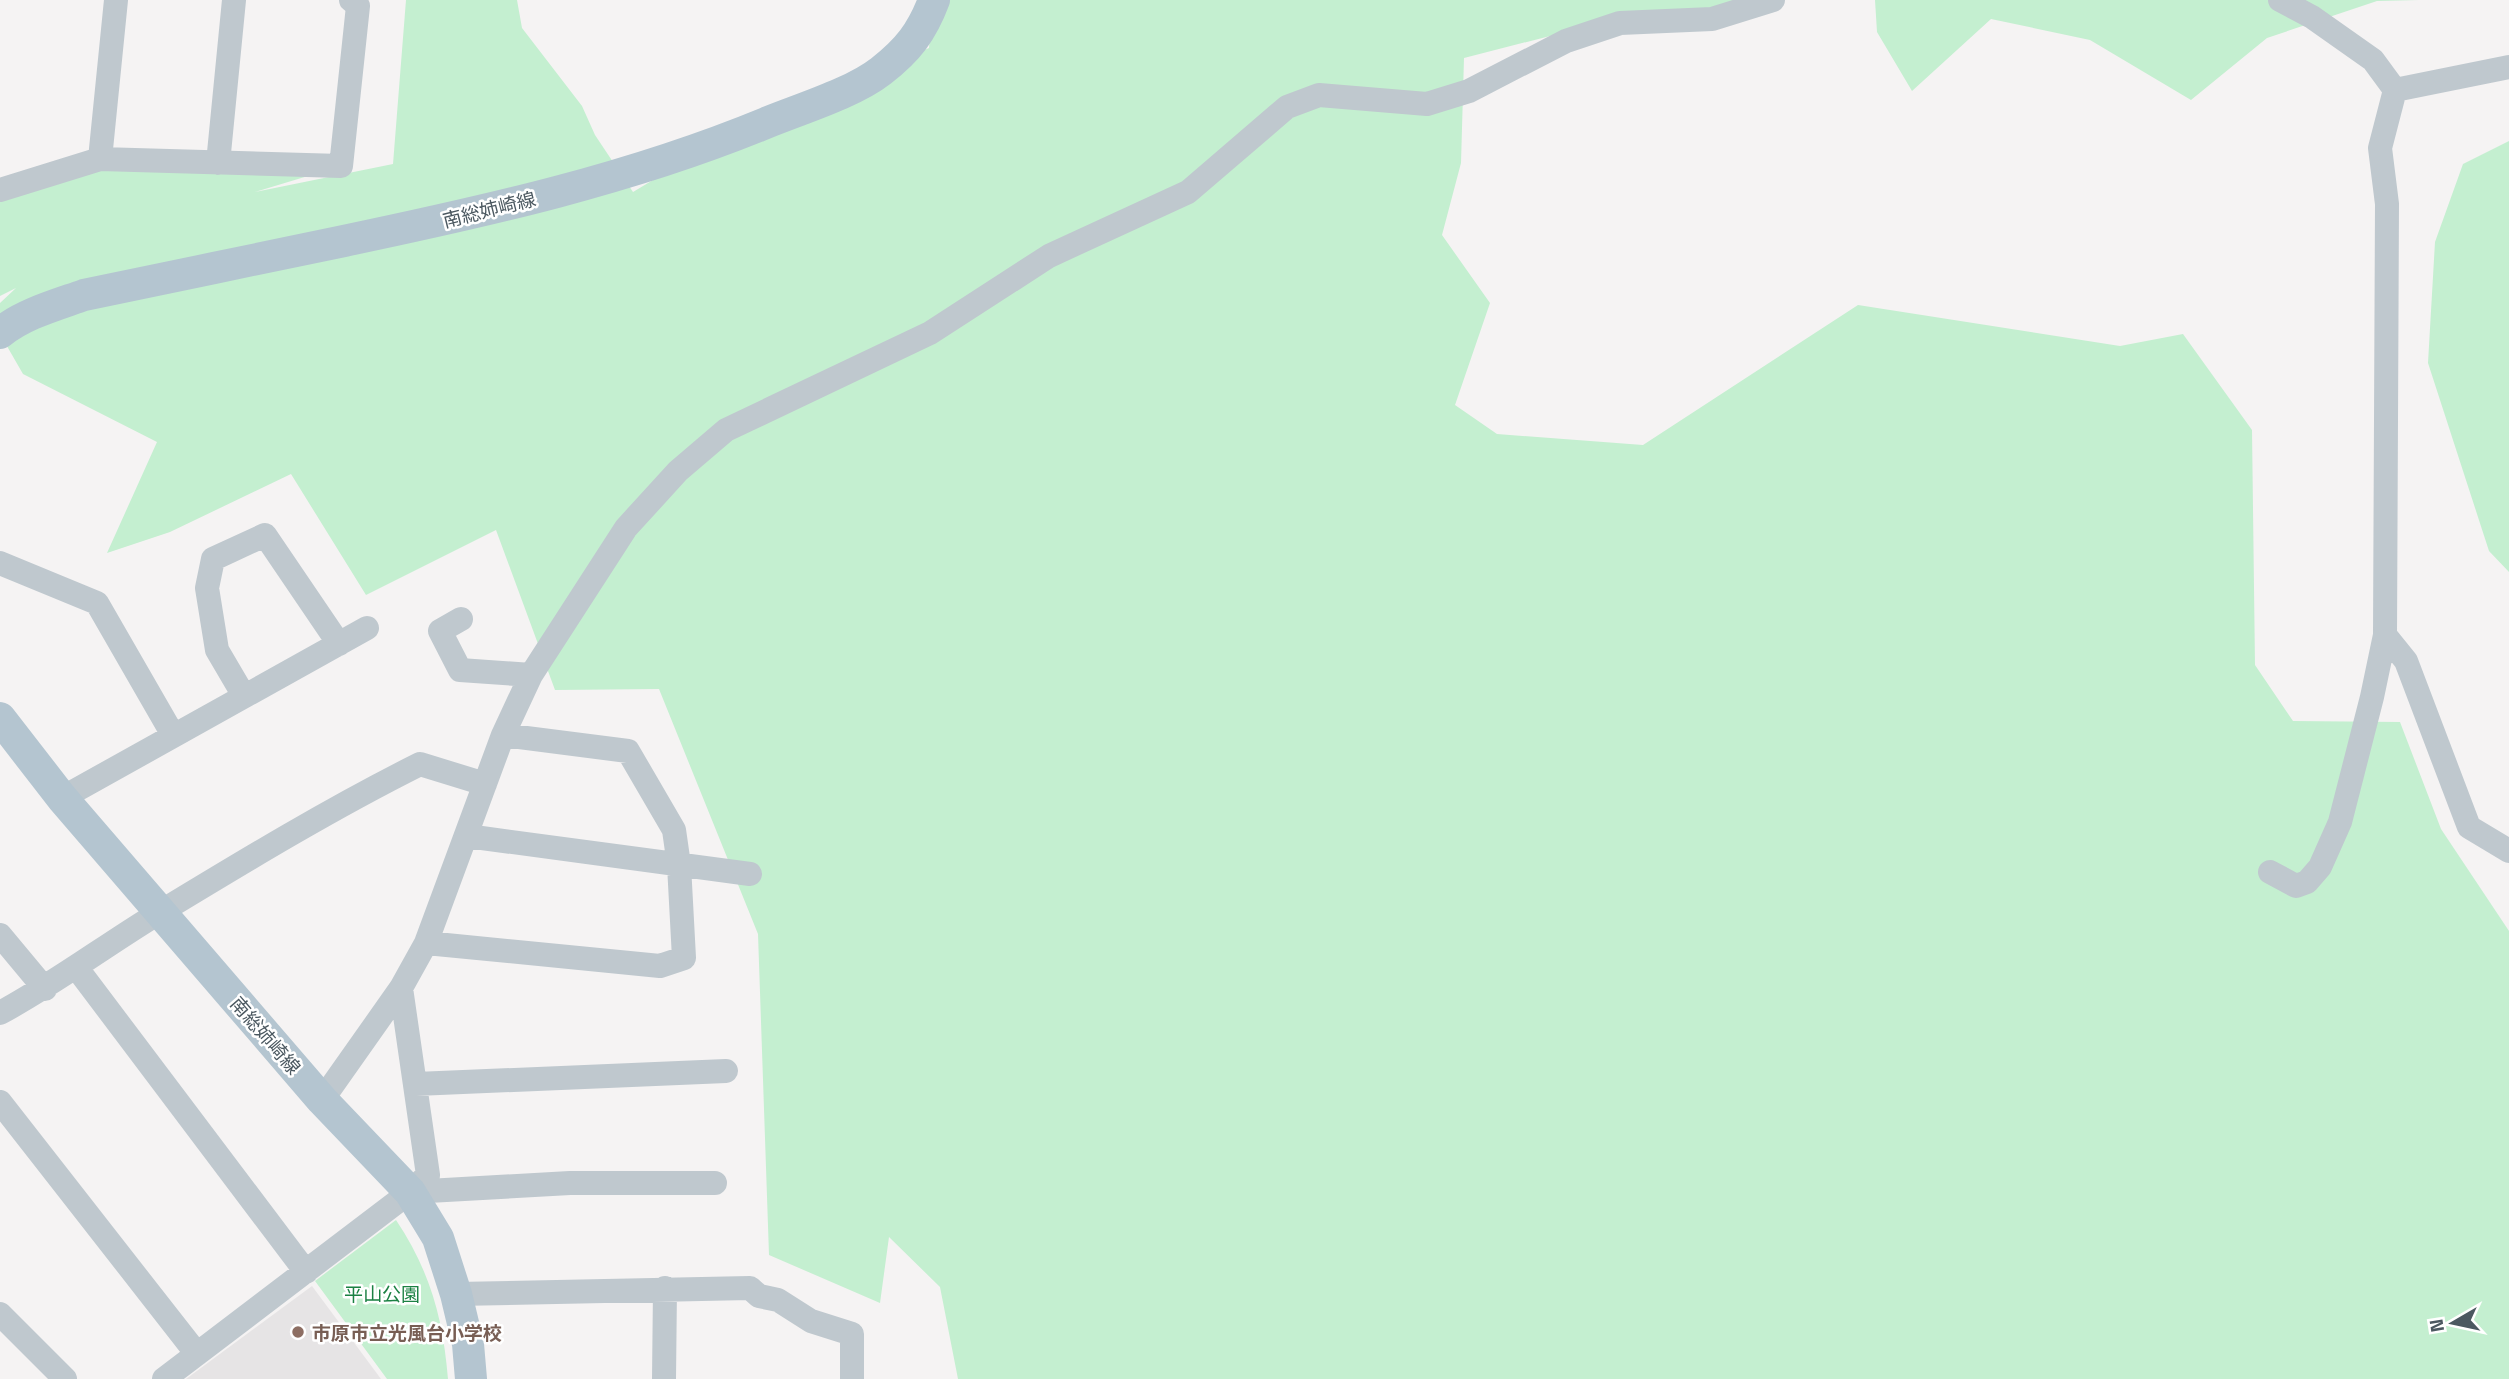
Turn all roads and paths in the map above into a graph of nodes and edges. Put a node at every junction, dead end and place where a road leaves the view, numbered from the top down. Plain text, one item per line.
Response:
1 (116, 0) edge
2 (234, 0) edge
3 (351, 0) edge
4 (934, 0) edge
5 (1773, 0) edge
6 (2280, 0) edge
7 (2509, 67) edge
8 (2395, 90) junction
9 (100, 159) junction
10 (218, 163) junction
11 (0, 190) edge
12 (0, 333) edge
13 (0, 563) edge
14 (461, 619) dead end
15 (367, 628) dead end
16 (2385, 635) junction
17 (339, 643) junction
18 (531, 675) junction
19 (244, 696) junction
20 (0, 718) edge
21 (173, 735) junction
22 (503, 735) junction
23 (485, 784) junction
24 (62, 798) junction
25 (467, 836) junction
26 (2509, 851) edge
27 (679, 865) junction
28 (2270, 873) dead end
29 (750, 874) dead end
30 (160, 912) junction
31 (0, 935) edge
32 (426, 943) junction
33 (76, 967) junction
34 (401, 988) junction
35 (45, 989) junction
36 (0, 1013) edge
37 (726, 1071) dead end
38 (416, 1084) junction
39 (322, 1100) junction
40 (0, 1102) edge
41 (715, 1182) dead end
42 (410, 1192) junction
43 (306, 1272) junction
44 (665, 1288) junction
45 (456, 1294) junction
46 (0, 1314) edge
47 (197, 1354) junction
48 (65, 1379) edge
49 (164, 1379) edge
50 (471, 1379) edge
51 (664, 1379) edge
52 (852, 1379) edge

1 - 9 street
2 - 10 street
3 - 10 street
4 - 12 main road, 南総姉崎線
5 - 18 street
6 - 8 street
7 - 8 street
8 - 16 street
9 - 10 street
9 - 11 street
13 - 21 street
14 - 18 street
15 - 17 street
16 - 26 street
16 - 28 street
17 - 19 street
17 - 19 street
18 - 22 street
19 - 21 street
20 - 24 main road, 南総姉崎線
21 - 24 street
22 - 23 street
22 - 27 street
23 - 25 street
23 - 30 street
24 - 30 main road, 南総姉崎線
25 - 27 street
25 - 32 street
27 - 29 street
27 - 32 street
30 - 33 street
30 - 39 main road, 南総姉崎線
31 - 35 street
32 - 34 street
33 - 35 street
33 - 43 street
34 - 38 street
34 - 39 street
35 - 36 street
37 - 38 street
38 - 42 street
39 - 42 main road, 南総姉崎線
40 - 47 street
41 - 42 street
42 - 43 street
42 - 45 main road, 南総姉崎線
43 - 47 street
44 - 45 street
44 - 51 street
44 - 52 street
45 - 50 main road, 南総姉崎線
46 - 48 street
47 - 49 street

